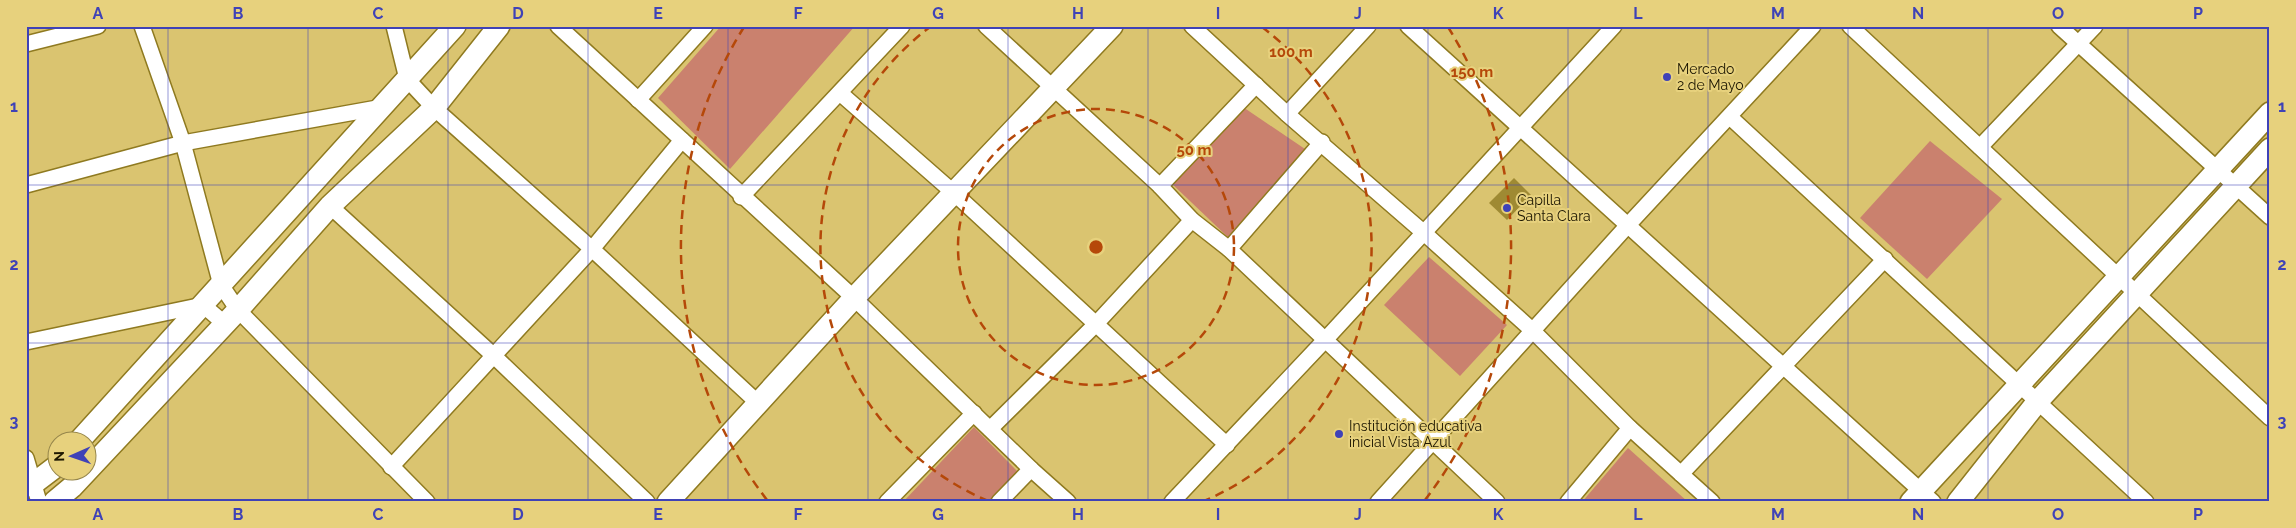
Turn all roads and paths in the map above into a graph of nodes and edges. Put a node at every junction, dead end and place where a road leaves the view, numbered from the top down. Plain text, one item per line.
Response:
1 (98, 26) edge
2 (142, 26) edge
3 (394, 26) edge
4 (455, 26) edge
5 (499, 26) edge
6 (558, 26) edge
7 (705, 26) edge
8 (902, 26) edge
9 (986, 26) edge
10 (1112, 26) edge
11 (1192, 26) edge
12 (1368, 26) edge
13 (1408, 26) edge
14 (1614, 26) edge
15 (1813, 26) edge
16 (1850, 26) edge
17 (2059, 26) edge
18 (2095, 26) edge
19 (26, 44) edge
20 (2078, 44) junction
21 (407, 79) junction
22 (1256, 85) junction
23 (1054, 88) junction
24 (840, 93) junction
25 (638, 100) junction
26 (383, 107) junction
27 (434, 108) junction
28 (2270, 113) edge
29 (1287, 114) junction
30 (1730, 117) junction
31 (1519, 127) junction
32 (682, 140) junction
33 (1322, 142) junction
34 (183, 143) junction
35 (1980, 147) junction
36 (2270, 149) edge
37 (2218, 169) junction
38 (26, 185) edge
39 (1160, 186) junction
40 (2236, 186) junction
41 (954, 193) junction
42 (742, 197) junction
43 (330, 206) junction
44 (2270, 217) edge
45 (1192, 220) junction
46 (1628, 225) junction
47 (1423, 232) junction
48 (592, 249) junction
49 (1229, 250) junction
50 (1884, 260) junction
51 (2118, 276) junction
52 (221, 285) junction
53 (2137, 293) junction
54 (854, 298) junction
55 (203, 305) junction
56 (232, 317) junction
57 (1095, 325) junction
58 (1533, 331) junction
59 (1325, 340) junction
60 (26, 342) edge
61 (494, 356) junction
62 (1783, 366) junction
63 (2019, 384) junction
64 (2038, 401) junction
65 (758, 403) junction
66 (974, 413) junction
67 (2270, 418) edge
68 (1630, 428) junction
69 (990, 429) junction
70 (89, 430) edge
71 (1433, 442) junction
72 (1227, 445) junction
73 (26, 458) edge
74 (391, 467) junction
75 (1031, 469) junction
76 (1681, 474) junction
77 (48, 475) edge
78 (33, 490) edge
79 (1921, 498) edge
80 (1711, 501) edge
81 (54, 502) edge
82 (427, 502) edge
83 (647, 502) edge
84 (668, 502) edge
85 (887, 502) edge
86 (1000, 502) edge
87 (1068, 502) edge
88 (1172, 502) edge
89 (1378, 502) edge
90 (1497, 502) edge
91 (1568, 502) edge
92 (1958, 502) edge
93 (2146, 502) edge

1 - 19 street
2 - 34 street
3 - 21 street
4 - 21 street
5 - 27 street
6 - 25 street
7 - 25 street
8 - 24 street
9 - 23 street
10 - 23 street
11 - 22 street
12 - 29 street
13 - 31 street
14 - 31 street
15 - 30 street
16 - 35 street
17 - 20 street
18 - 20 street
20 - 35 street
20 - 37 street
21 - 26 street
21 - 27 street
22 - 29 street
22 - 39 street
23 - 39 street
23 - 41 street
24 - 41 street
24 - 42 street
25 - 32 street
26 - 34 street
26 - 52 street
27 - 43 street
27 - 48 street
28 - 37 street
29 - 33 street
30 - 46 street
30 - 50 street
31 - 46 street
31 - 47 street
32 - 42 street
32 - 48 street
33 - 47 street
33 - 49 street
34 - 38 street
34 - 52 street
35 - 51 street
36 - 40 street
37 - 40 street
37 - 51 street
39 - 45 street
40 - 44 street
40 - 53 street
41 - 54 street
41 - 57 street
42 - 54 street
43 - 56 street
43 - 61 street
45 - 49 street
45 - 57 street
46 - 58 street
46 - 62 street
47 - 58 street
47 - 59 street
48 - 61 street
48 - 65 street
49 - 59 street
50 - 62 street
50 - 63 street
51 - 53 street
51 - 63 street
52 - 55 street
52 - 56 street
53 - 64 street
53 - 67 street
54 - 65 street
54 - 66 street
55 - 56 street
55 - 60 street
55 - 70 street
56 - 74 street
56 - 81 street
57 - 69 street
57 - 72 street
58 - 68 street
58 - 71 street
59 - 71 street
59 - 72 street
61 - 74 street
61 - 83 street
62 - 76 street
62 - 79 street
63 - 64 street
63 - 79 street
64 - 92 street
64 - 93 street
65 - 84 street
66 - 69 street
66 - 85 street
68 - 76 street
68 - 91 street
69 - 75 street
71 - 89 street
71 - 90 street
72 - 88 street
73 - 78 street
74 - 82 street
75 - 86 street
75 - 87 street
76 - 80 street
77 - 78 street

